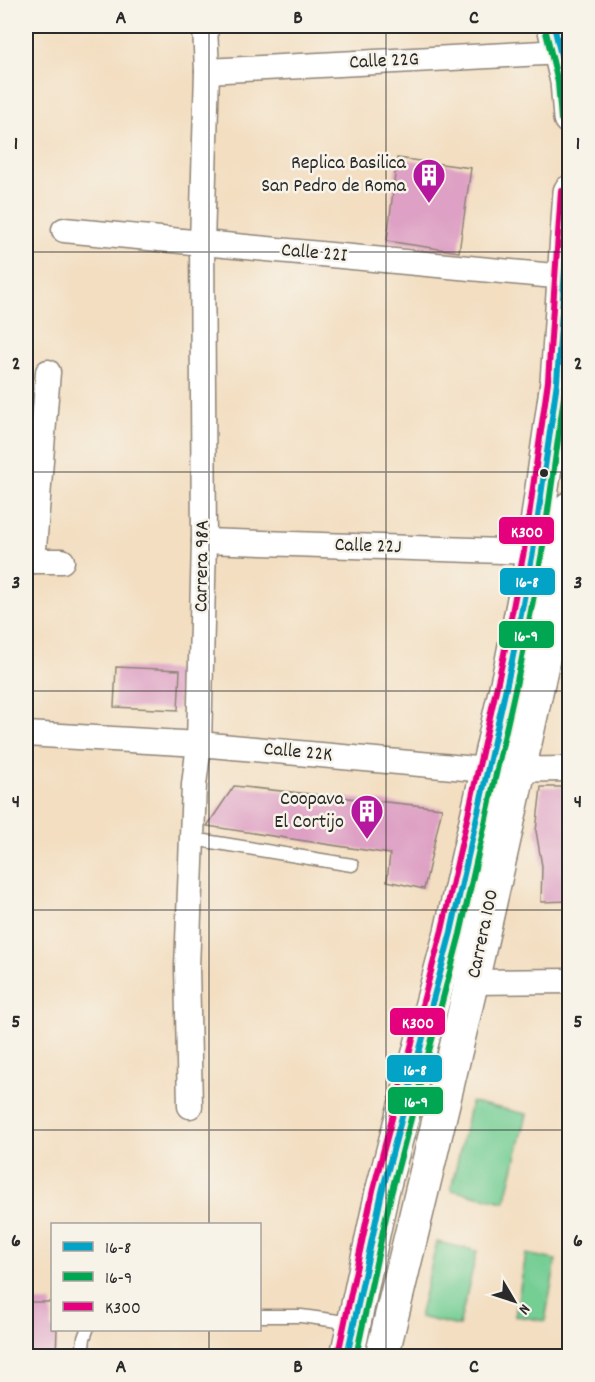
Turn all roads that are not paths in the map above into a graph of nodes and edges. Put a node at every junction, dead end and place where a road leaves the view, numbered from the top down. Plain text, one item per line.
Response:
1 (205, 26) edge
2 (558, 39) edge
3 (207, 71) junction
4 (570, 118) edge
5 (570, 192) edge
6 (64, 230) dead end
7 (202, 244) junction
8 (565, 277) junction
9 (48, 372) dead end
10 (570, 508) edge
11 (204, 541) junction
12 (555, 557) edge
13 (29, 561) edge
14 (62, 561) dead end
15 (26, 734) edge
16 (200, 744) junction
17 (570, 769) edge
18 (503, 771) junction
19 (193, 839) junction
20 (352, 865) dead end
21 (473, 981) junction
22 (570, 981) edge
23 (190, 1106) dead end
24 (261, 1316) edge
25 (354, 1323) junction
26 (86, 1331) edge
27 (82, 1356) edge
28 (347, 1356) edge
29 (382, 1356) edge

1 - 3 street, Carrera 98A
2 - 3 street, Calle 22G
2 - 4 main road
3 - 7 street, Carrera 98A
5 - 8 main road, Carrera 100
6 - 7 street, Calle 22I
7 - 8 street, Calle 22I
7 - 11 street, Carrera 98A
8 - 12 main road, Carrera 100
9 - 13 street
10 - 12 main road, Carrera 100
11 - 12 street, Calle 22J
11 - 16 street, Carrera 98A
12 - 18 main road, Carrera 100
13 - 14 street
15 - 16 street, Calle 22K
16 - 18 street, Calle 22K
16 - 19 street, Carrera 98A
17 - 18 street, Calle 22K
18 - 21 main road, Carrera 100
18 - 25 main road, Carrera 100
19 - 20 lane
19 - 23 street, Carrera 98A
21 - 22 street
21 - 29 main road, Carrera 100
24 - 25 lane
25 - 28 main road, Carrera 100
26 - 27 lane

